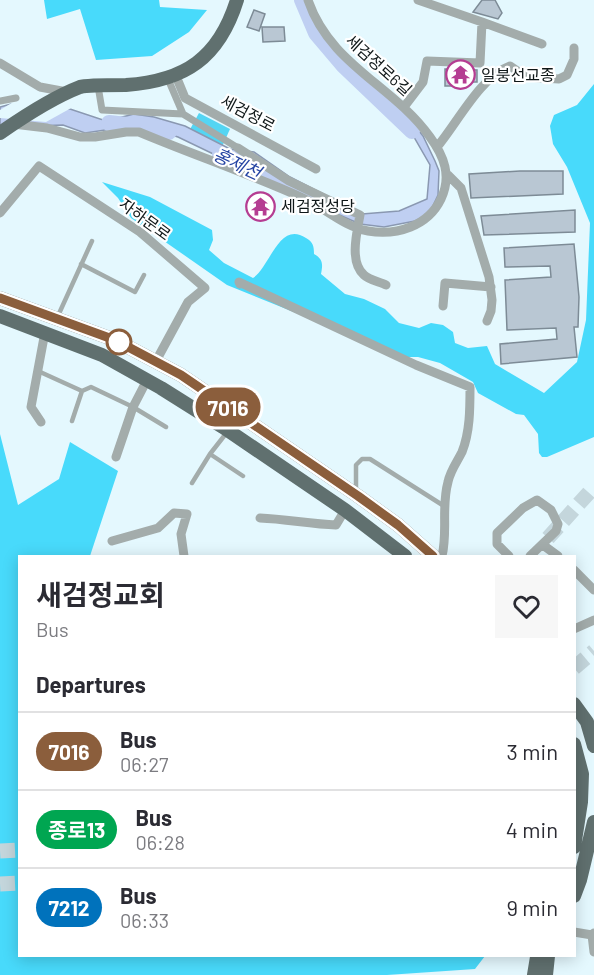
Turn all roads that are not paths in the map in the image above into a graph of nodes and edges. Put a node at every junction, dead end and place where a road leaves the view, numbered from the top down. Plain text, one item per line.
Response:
1 (237, 0) edge
2 (308, 0) edge
3 (418, 0) edge
4 (482, 22) junction
5 (542, 44) dead end
6 (574, 48) dead end
7 (0, 63) edge
8 (172, 77) junction
9 (98, 86) junction
10 (64, 95) junction
11 (16, 98) dead end
12 (0, 101) edge
13 (404, 107) junction
14 (183, 114) junction
15 (16, 122) junction
16 (0, 133) edge
17 (437, 147) junction
18 (238, 148) joint
19 (316, 169) dead end
20 (448, 175) junction
21 (0, 213) edge
22 (358, 229) junction
23 (92, 241) dead end
24 (81, 264) junction
25 (144, 275) dead end
26 (240, 284) dead end
27 (386, 285) dead end
28 (491, 287) junction
29 (0, 298) edge
30 (443, 306) dead end
31 (0, 316) edge
32 (57, 318) junction
33 (487, 321) dead end
34 (45, 332) junction
35 (156, 361) junction
36 (38, 371) junction
37 (147, 380) junction
38 (82, 391) junction
39 (133, 407) junction
40 (72, 421) dead end
41 (41, 422) dead end
42 (166, 427) dead end
43 (228, 431) junction
44 (210, 454) junction
45 (116, 457) dead end
46 (243, 476) dead end
47 (192, 483) dead end
48 (356, 494) junction
49 (444, 507) junction
50 (345, 510) junction
51 (260, 518) dead end
52 (112, 541) dead end
53 (543, 545) junction
54 (184, 555) edge
55 (404, 555) edge
56 (432, 555) edge
57 (442, 555) edge
58 (508, 555) edge
59 (531, 555) edge
60 (557, 555) edge
61 (576, 572) edge
62 (594, 590) edge
63 (594, 620) edge
64 (576, 629) edge
65 (576, 707) edge
66 (594, 740) edge
67 (576, 752) edge
68 (594, 822) edge
69 (576, 834) edge
70 (576, 891) edge
71 (576, 932) edge
72 (593, 934) edge
73 (594, 952) edge
74 (539, 957) edge
75 (539, 957) edge
76 (556, 957) edge
77 (534, 975) edge
78 (546, 975) edge
79 (554, 975) edge

1 - 8 main road
2 - 13 street, 세검정로6길
3 - 4 street
4 - 5 street
4 - 13 street
6 - 17 street
7 - 10 street
8 - 9 main road
8 - 14 street
8 - 19 street, 세검정로
9 - 10 main road
9 - 14 street
10 - 15 main road
11 - 12 street
13 - 17 street, 세검정로6길
14 - 18 street
15 - 16 main road
15 - 22 street
17 - 20 street, 세검정로6길
18 - 22 street
20 - 22 street
20 - 28 street, 세검정로6길
21 - 35 street, 자하문로
22 - 27 street
23 - 24 lane
24 - 25 lane
24 - 32 lane
26 - 49 street
28 - 30 street
28 - 33 street
29 - 32 main road
31 - 34 main road
32 - 35 main road
34 - 36 street
34 - 37 main road
35 - 48 main road
36 - 38 lane
36 - 41 street
37 - 39 street
37 - 43 main road
38 - 39 lane
38 - 40 lane
39 - 42 lane
39 - 45 street
43 - 44 lane
43 - 50 main road
44 - 46 lane
44 - 47 lane
48 - 49 lane
48 - 56 main road
49 - 57 street
50 - 51 street
50 - 55 main road
52 - 54 street
53 - 58 street
53 - 59 street
53 - 60 street
61 - 62 street
63 - 64 street
65 - 66 main road
67 - 69 main road
68 - 70 main road
71 - 72 street
72 - 73 street
74 - 77 main road
75 - 78 main road
76 - 79 main road

